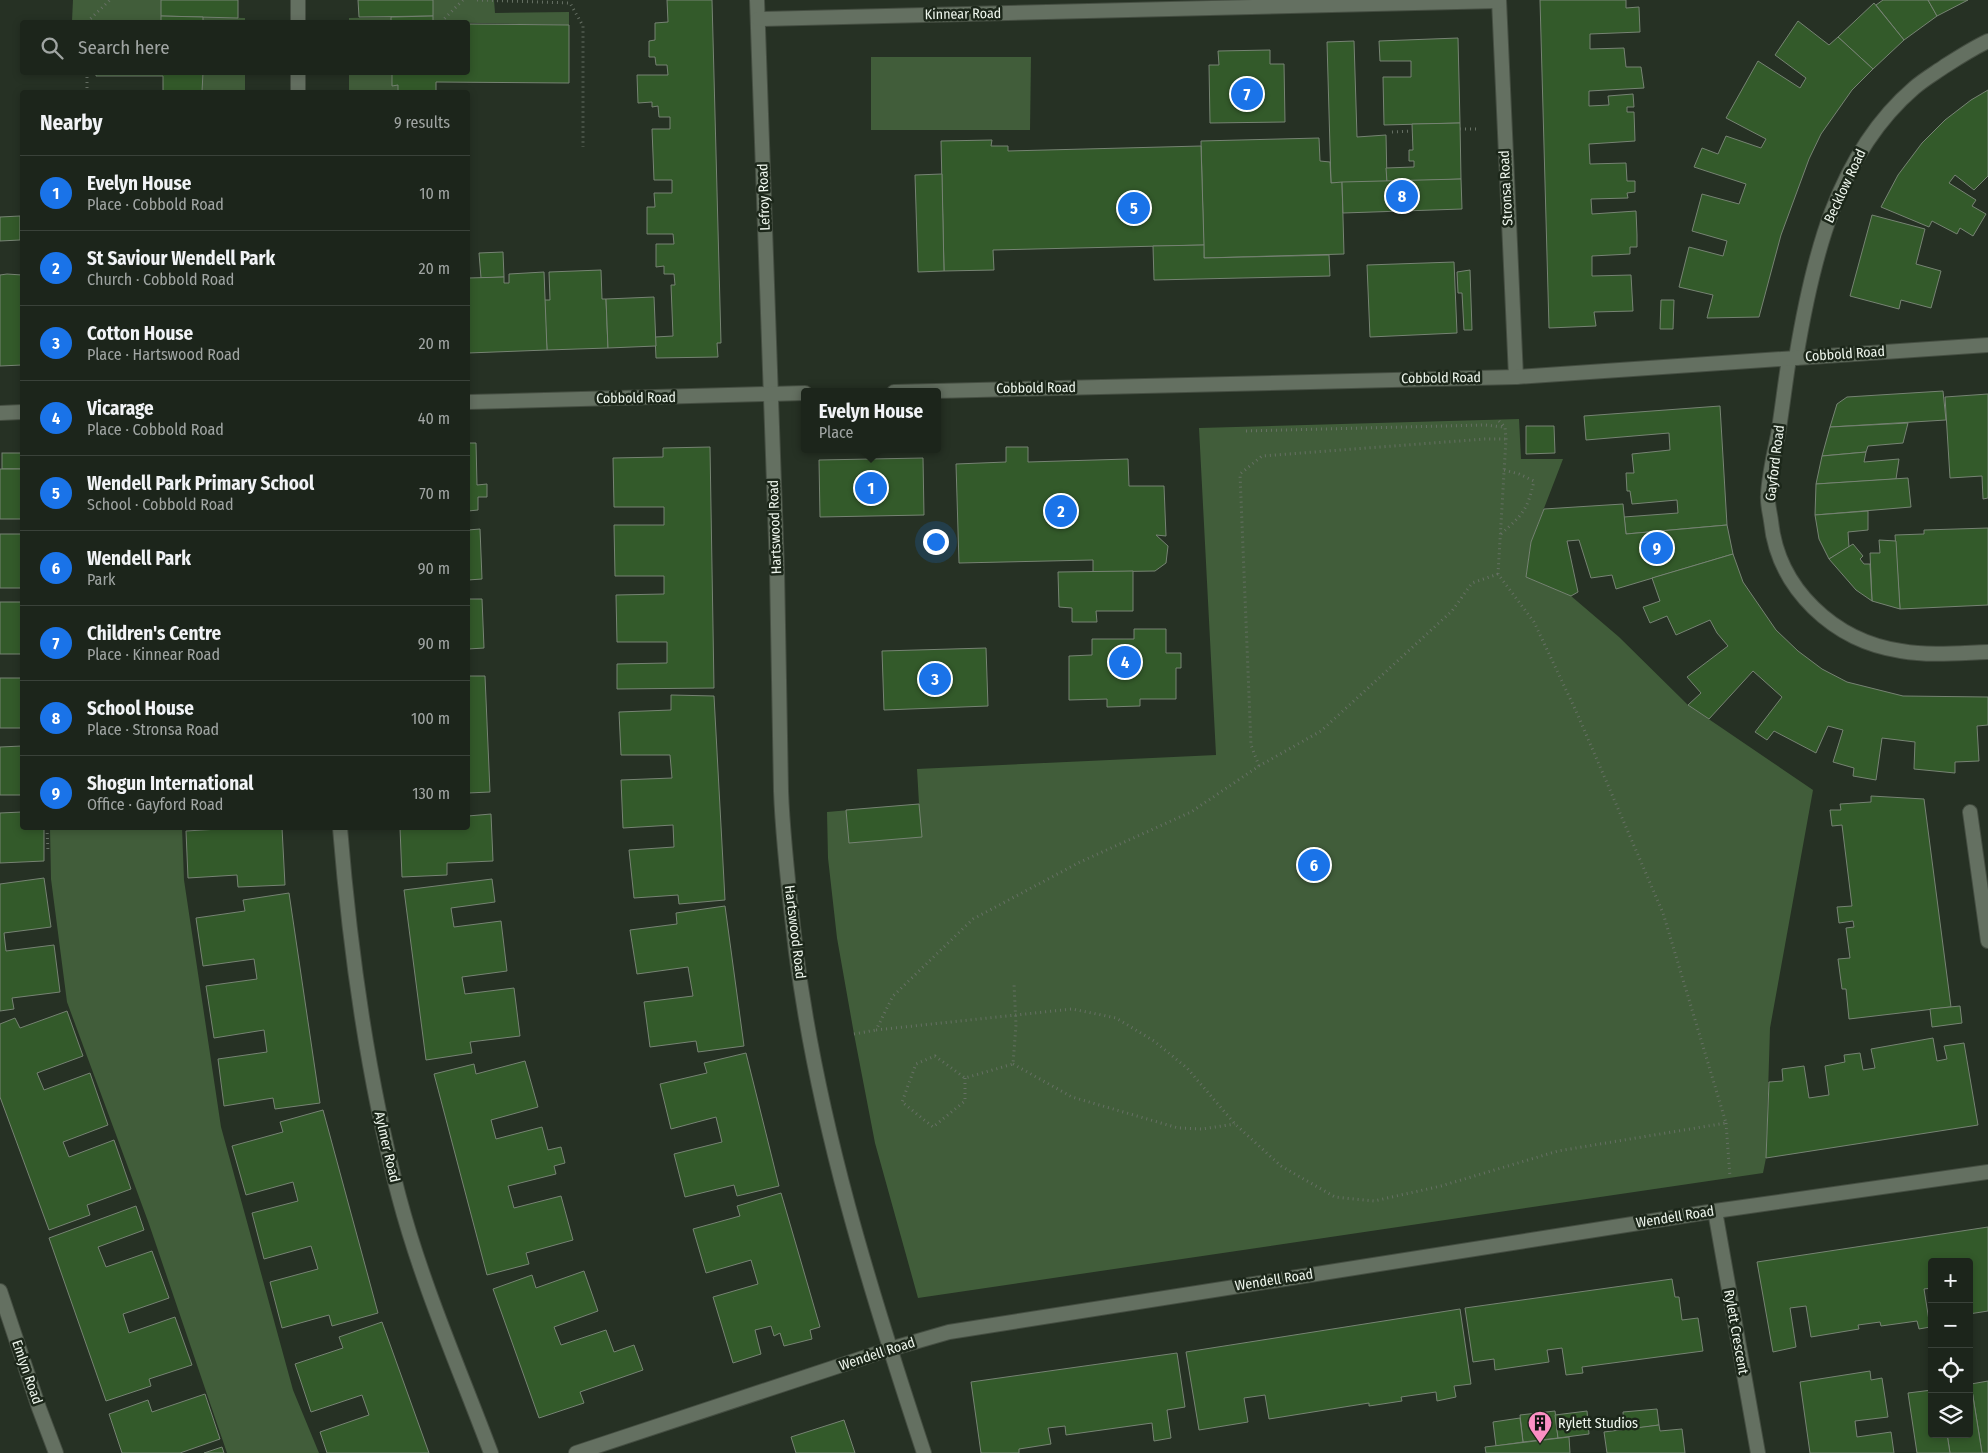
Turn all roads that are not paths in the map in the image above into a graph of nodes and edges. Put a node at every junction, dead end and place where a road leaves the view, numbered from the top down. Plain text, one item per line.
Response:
1 (298, 0) edge
2 (757, 0) edge
3 (1499, 1) edge
4 (758, 19) junction
5 (298, 20) edge
6 (1988, 41) edge
7 (298, 75) edge
8 (298, 90) edge
9 (1988, 345) edge
10 (1793, 359) junction
11 (1516, 377) junction
12 (941, 391) edge
13 (771, 394) junction
14 (801, 394) edge
15 (470, 402) edge
16 (20, 412) edge
17 (0, 413) edge
18 (1988, 652) edge
19 (1970, 812) dead end
20 (340, 830) edge
21 (1988, 941) edge
22 (1988, 1172) edge
23 (1715, 1211) junction
24 (0, 1291) edge
25 (890, 1349) junction
26 (56, 1453) edge
27 (491, 1453) edge
28 (576, 1453) edge
29 (924, 1453) edge
30 (1758, 1453) edge

1 - 5 street
2 - 4 street, Lefroy Road
3 - 4 street, Kinnear Road
3 - 11 street, Stronsa Road
4 - 13 street, Lefroy Road
6 - 10 street, Becklow Road
7 - 8 street
9 - 10 street, Cobbold Road
10 - 11 street, Cobbold Road
10 - 18 street, Gayford Road
11 - 12 street, Cobbold Road
13 - 14 street, Cobbold Road
13 - 15 street, Cobbold Road
13 - 25 street, Hartswood Road
16 - 17 street
19 - 21 street
20 - 27 street, Aylmer Road
22 - 23 street, Wendell Road
23 - 25 street, Wendell Road
23 - 30 street, Rylett Crescent
24 - 26 street, Emlyn Road
25 - 28 street, Wendell Road
25 - 29 street, Hartswood Road

